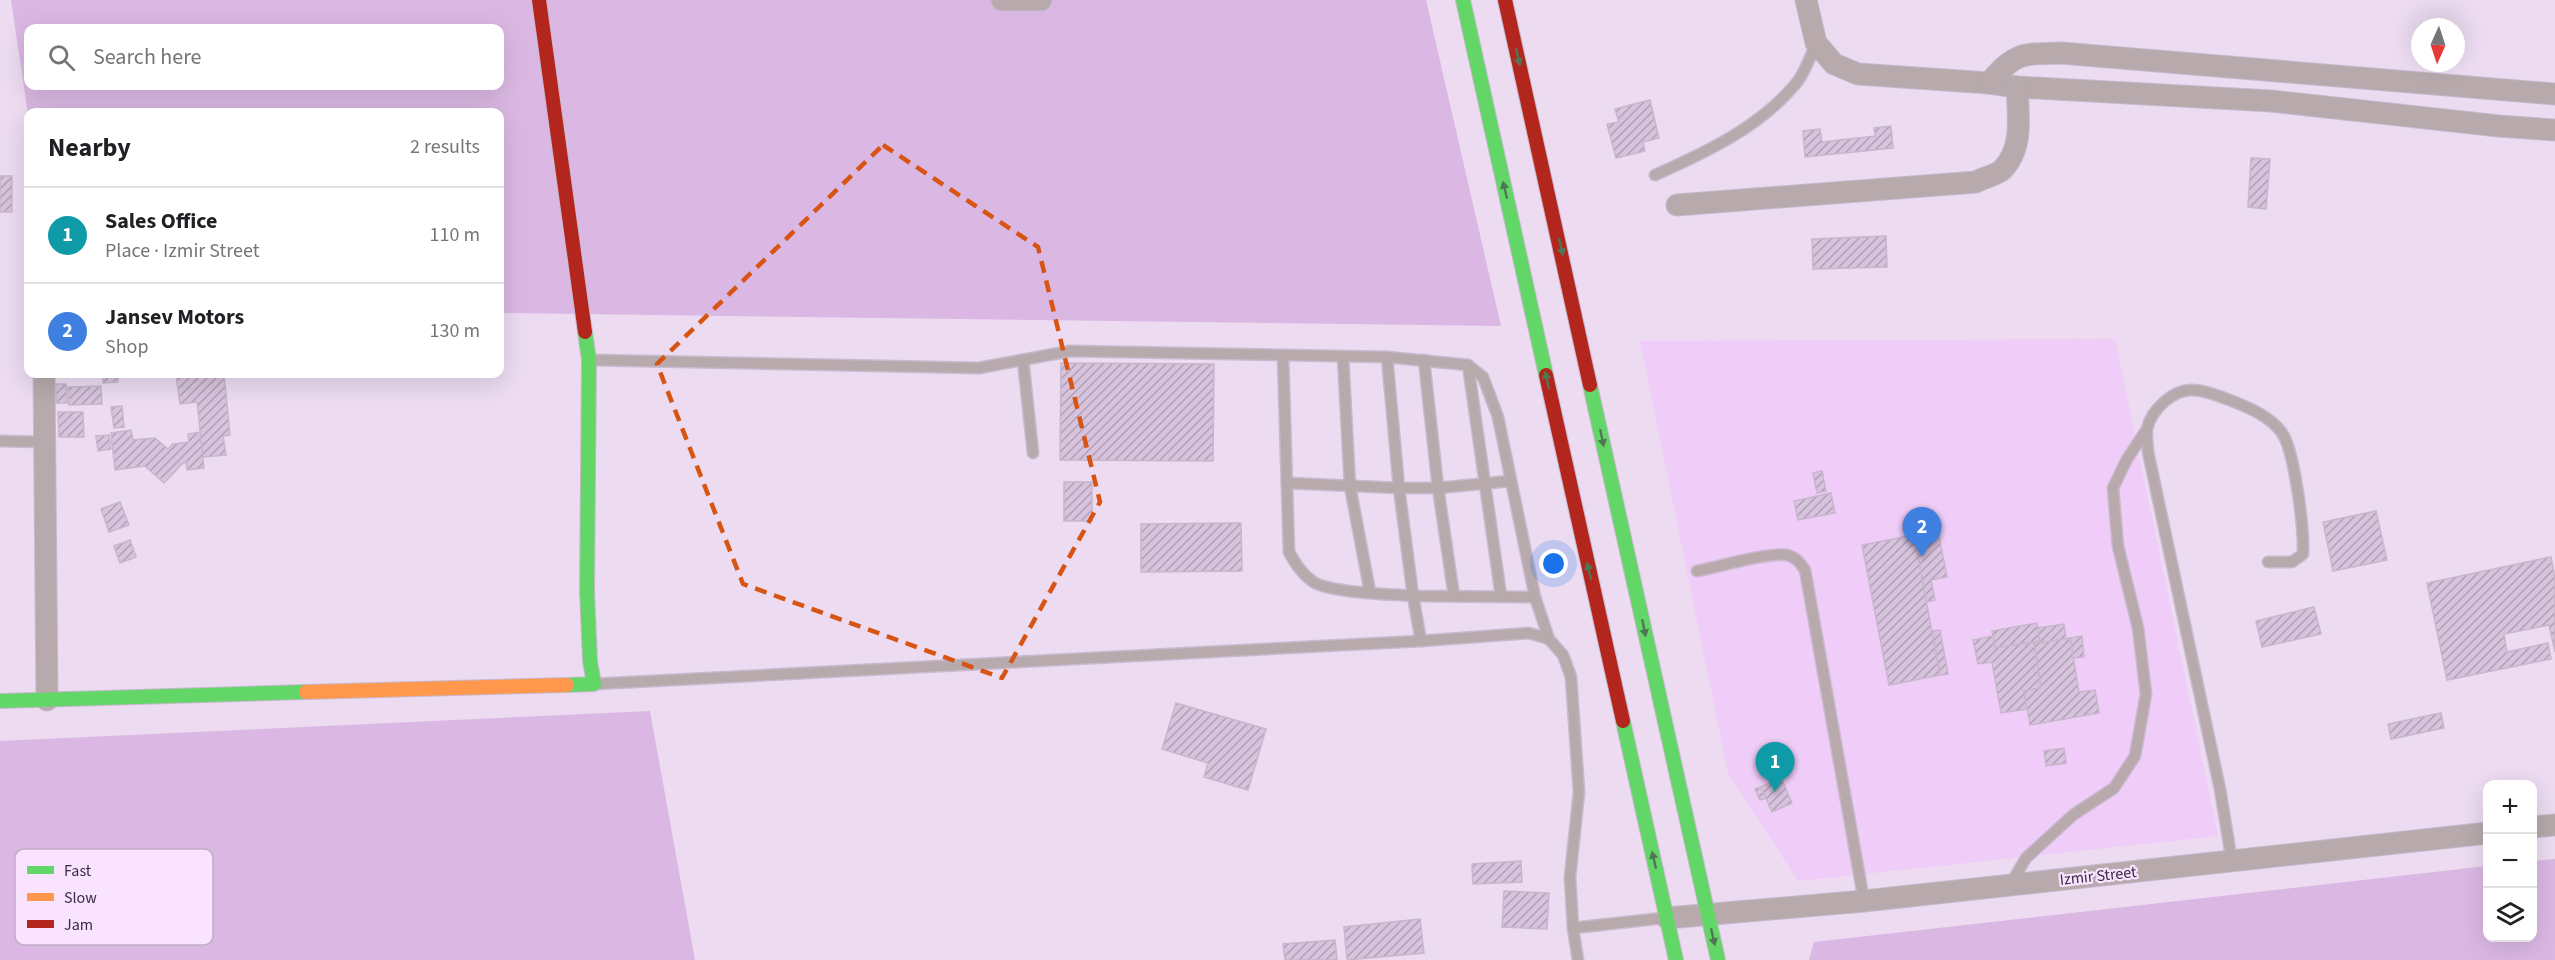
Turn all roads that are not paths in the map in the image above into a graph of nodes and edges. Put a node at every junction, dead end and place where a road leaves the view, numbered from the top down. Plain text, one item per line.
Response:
1 (539, 0) edge
2 (1002, 0) edge
3 (1041, 0) edge
4 (1462, 0) edge
5 (1505, 0) edge
6 (1806, 0) edge
7 (1816, 43) junction
8 (1989, 83) junction
9 (2017, 87) junction
10 (2555, 94) edge
11 (2555, 130) edge
12 (1655, 175) dead end
13 (1677, 205) dead end
14 (1283, 356) junction
15 (1343, 357) junction
16 (1387, 357) junction
17 (589, 360) junction
18 (1023, 360) junction
19 (1424, 360) junction
20 (1468, 365) junction
21 (44, 378) edge
22 (2147, 429) junction
23 (0, 441) edge
24 (45, 442) junction
25 (1033, 453) dead end
26 (1510, 481) junction
27 (1287, 483) junction
28 (1485, 483) junction
29 (1350, 486) junction
30 (1399, 488) junction
31 (1438, 488) junction
32 (2268, 562) dead end
33 (1697, 571) dead end
34 (1370, 592) junction
35 (1413, 596) junction
36 (1454, 596) junction
37 (1501, 596) junction
38 (1535, 597) junction
39 (1549, 639) junction
40 (1421, 641) junction
41 (594, 684) junction
42 (47, 700) junction
43 (0, 702) edge
44 (2555, 825) edge
45 (2537, 827) edge
46 (2483, 832) edge
47 (2232, 862) junction
48 (2010, 886) junction
49 (1864, 901) junction
50 (1707, 913) junction
51 (1667, 918) junction
52 (1573, 928) junction
53 (1578, 960) edge
54 (1676, 960) edge
55 (1718, 960) edge

1 - 17 main road
2 - 3 street
51 -> 4 main road
5 -> 50 main road
6 - 7 street
7 - 8 street
7 - 12 lane
8 - 9 street
8 - 10 street
9 - 11 street
9 - 13 street
14 - 15 lane
14 - 18 lane
14 - 27 lane
15 - 16 lane
15 - 29 lane
16 - 19 lane
16 - 30 lane
17 - 18 lane
17 - 41 main road
18 - 25 lane
19 - 20 lane
19 - 31 lane
20 - 26 lane
20 - 28 lane
21 - 24 street
22 - 32 lane
22 - 47 lane
22 - 48 lane
23 - 24 lane
24 - 42 street
26 - 28 lane
26 - 38 lane
27 - 29 lane
27 - 34 lane
28 - 31 lane
28 - 37 lane
29 - 30 lane
29 - 34 lane
30 - 31 lane
30 - 35 lane
31 - 36 lane
33 - 49 lane
34 - 35 lane
35 - 36 lane
35 - 40 lane
36 - 37 lane
37 - 38 lane
38 - 39 lane
39 - 40 lane
39 - 52 lane
40 - 41 lane
41 - 42 main road
42 - 43 main road
44 - 45 street
46 - 47 street, Izmir Street
47 - 48 street, Izmir Street
48 - 49 street, Izmir Street
49 - 50 street, Izmir Street
50 - 51 street, Izmir Street
50 -> 55 main road
51 - 52 lane
51 - 54 main road
52 - 53 lane

